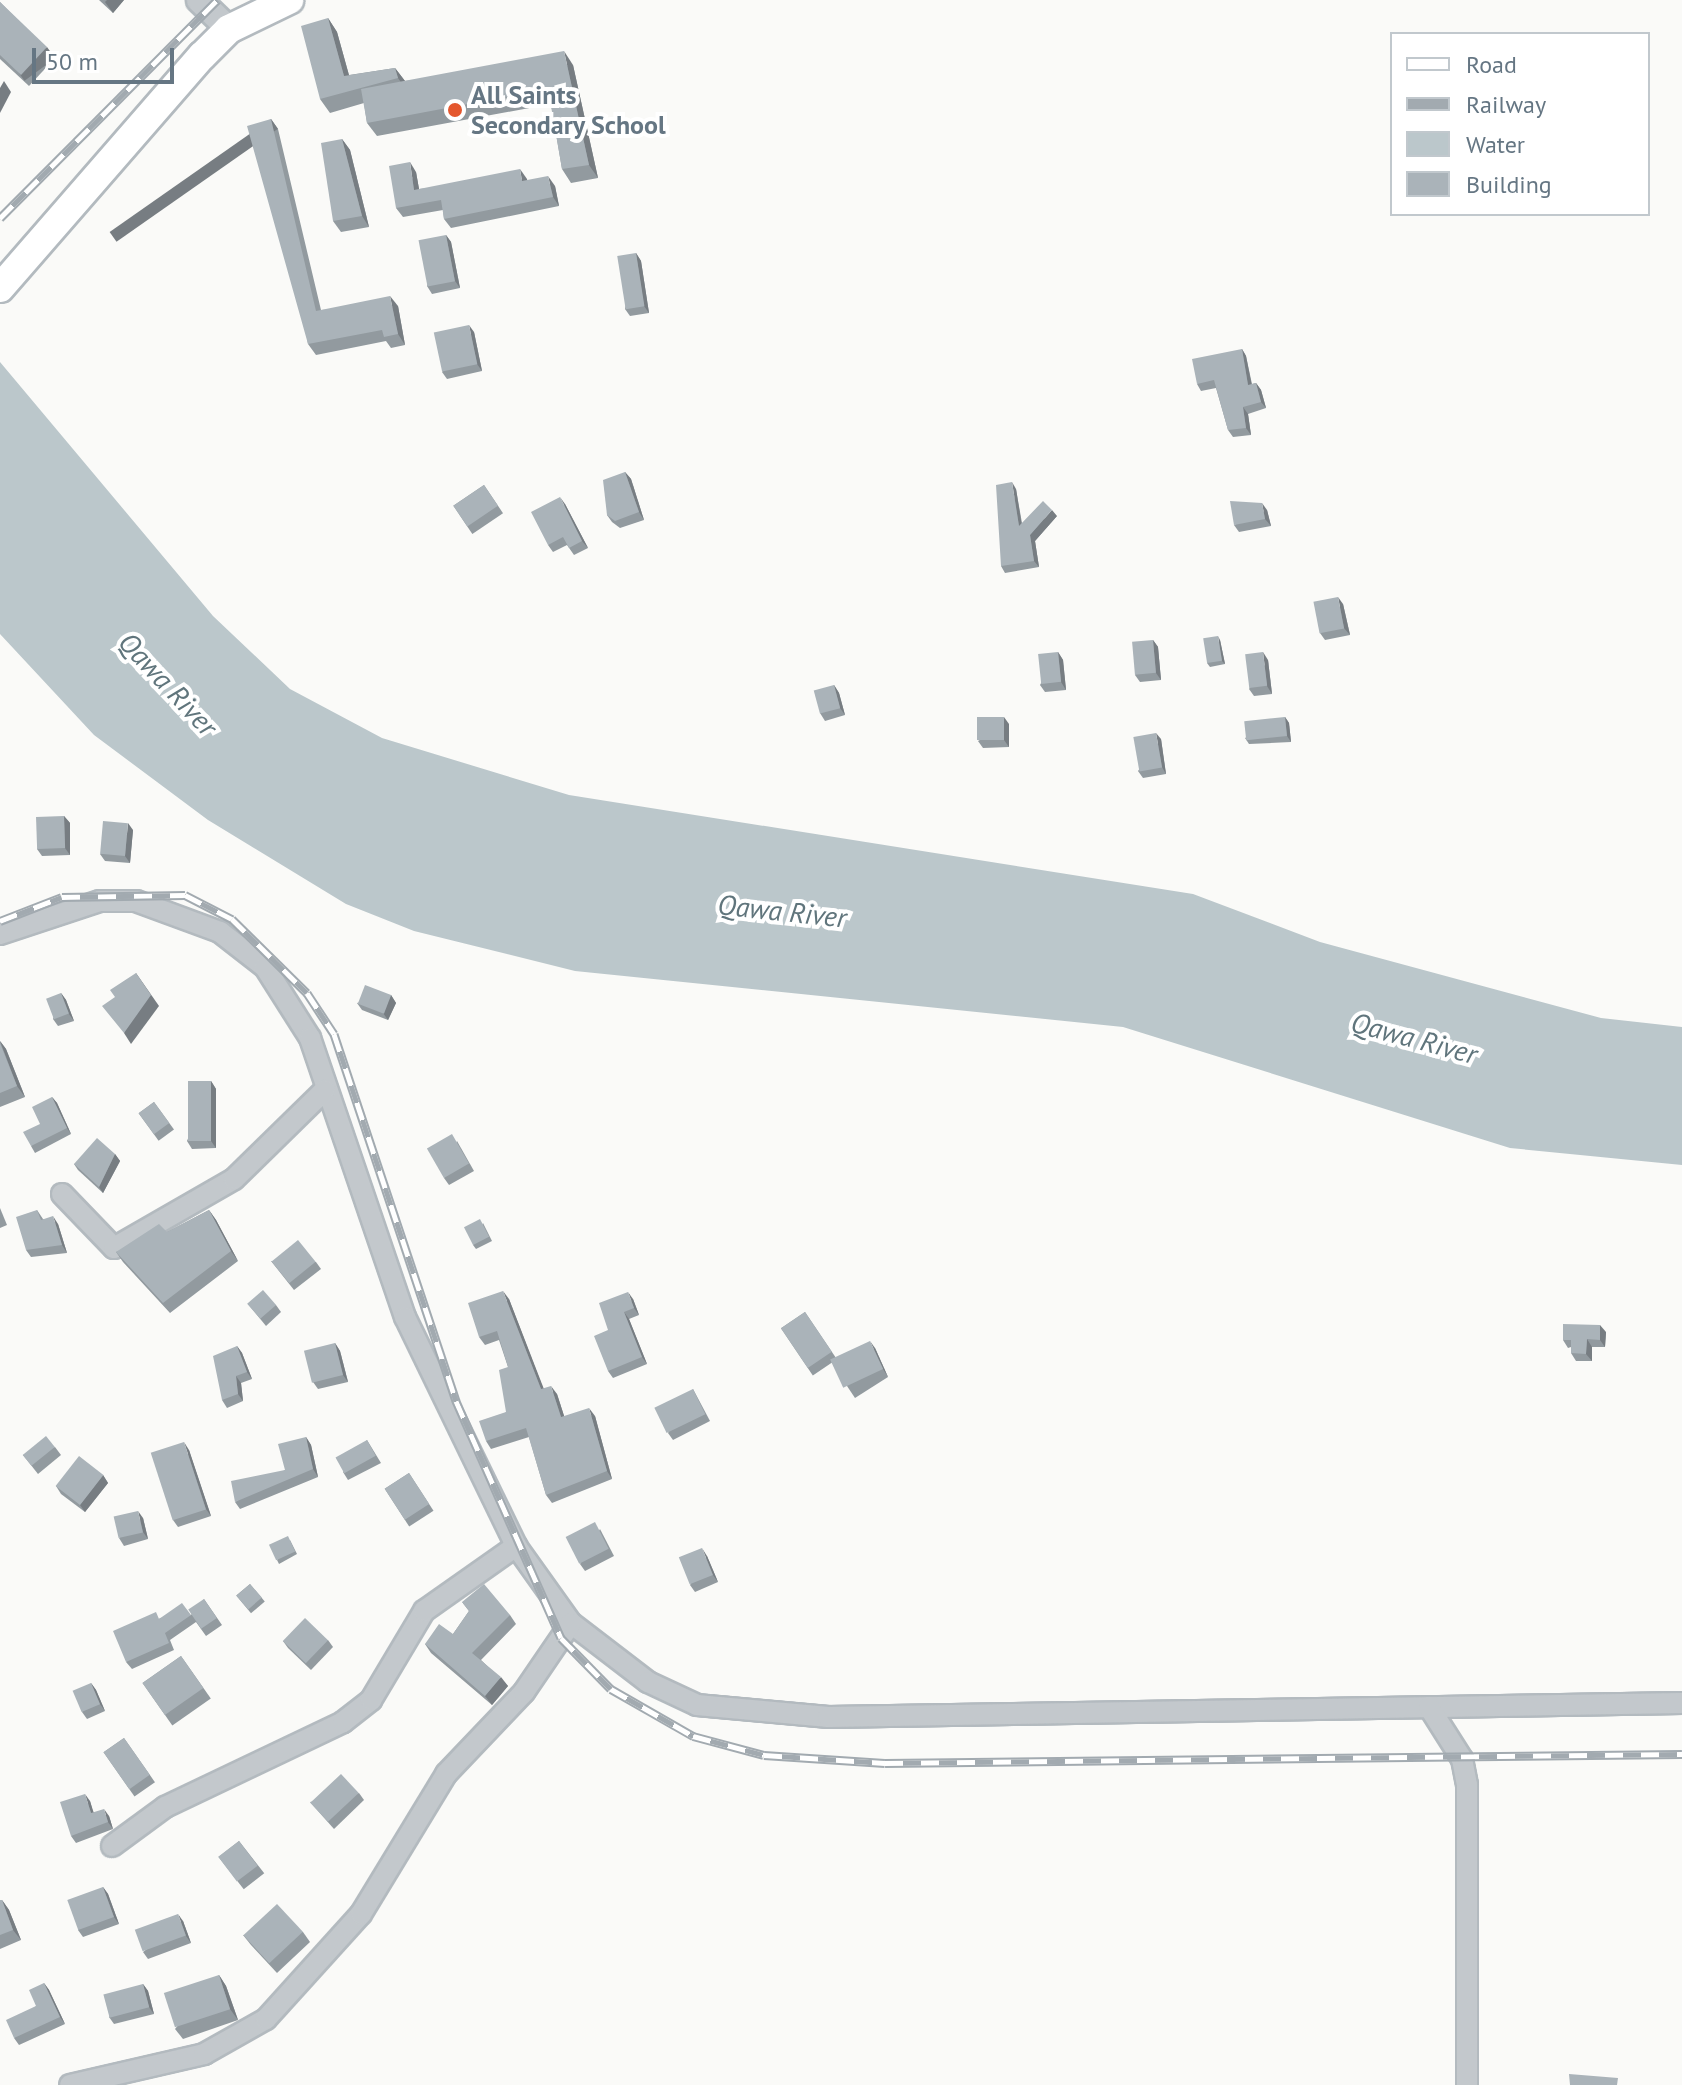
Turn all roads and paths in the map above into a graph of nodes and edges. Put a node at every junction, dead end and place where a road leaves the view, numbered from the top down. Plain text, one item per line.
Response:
1 (199, 0) edge
2 (289, 0) edge
3 (229, 29) junction
4 (0, 288) edge
5 (0, 934) edge
6 (325, 1090) junction
7 (62, 1194) dead end
8 (516, 1546) junction
9 (571, 1623) junction
10 (1682, 1703) edge
11 (1429, 1707) junction
12 (112, 1846) dead end
13 (70, 2085) edge
14 (1467, 2085) edge

1 - 3 street
2 - 3 main road
3 - 4 main road
5 - 6 street
6 - 7 street
6 - 8 street
8 - 9 street
8 - 12 street
9 - 11 street
9 - 13 street
10 - 11 street
11 - 14 street

